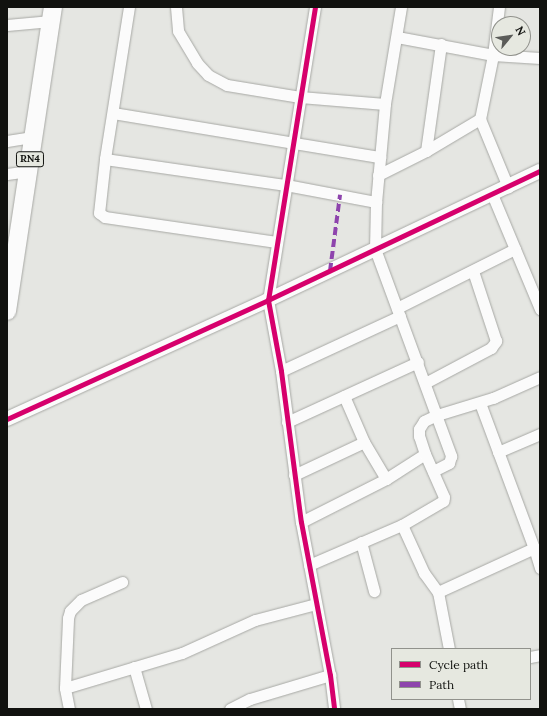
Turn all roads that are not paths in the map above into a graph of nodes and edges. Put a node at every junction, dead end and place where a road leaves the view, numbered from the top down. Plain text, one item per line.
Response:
1 (129, 7) edge
2 (176, 7) edge
3 (315, 7) edge
4 (401, 7) edge
5 (52, 14) edge
6 (7, 25) edge
7 (397, 38) junction
8 (441, 44) junction
9 (491, 54) edge
10 (493, 56) edge
11 (516, 56) edge
12 (540, 58) edge
13 (300, 97) junction
14 (385, 104) junction
15 (113, 114) junction
16 (480, 119) junction
17 (33, 136) junction
18 (7, 141) edge
19 (294, 142) junction
20 (426, 151) junction
21 (380, 157) junction
22 (105, 159) junction
23 (540, 171) edge
24 (28, 172) junction
25 (7, 174) edge
26 (378, 175) junction
27 (286, 185) junction
28 (508, 186) junction
29 (492, 194) junction
30 (376, 202) junction
31 (13, 236) edge
32 (276, 242) junction
33 (375, 249) junction
34 (515, 250) junction
35 (473, 270) junction
36 (9, 282) edge
37 (268, 300) junction
38 (540, 309) edge
39 (7, 311) edge
40 (399, 312) junction
41 (418, 362) junction
42 (281, 371) junction
43 (540, 377) edge
44 (425, 383) junction
45 (344, 396) junction
46 (480, 403) junction
47 (437, 415) junction
48 (7, 419) edge
49 (287, 422) junction
50 (540, 434) edge
51 (364, 442) junction
52 (498, 452) junction
53 (425, 454) junction
54 (433, 471) junction
55 (294, 475) junction
56 (386, 479) junction
57 (300, 522) junction
58 (402, 525) junction
59 (361, 542) junction
60 (534, 548) junction
61 (309, 565) junction
62 (540, 568) edge
63 (122, 582) dead end
64 (374, 591) dead end
65 (438, 592) junction
66 (316, 604) junction
67 (448, 648) edge
68 (134, 667) junction
69 (330, 675) junction
70 (65, 688) junction
71 (69, 709) edge
72 (146, 709) edge
73 (230, 709) edge
74 (334, 709) edge

1 - 15 street
2 - 13 street
3 - 13 street
4 - 7 street
5 - 6 street
5 - 17 main road, RN4
7 - 8 street
7 - 14 street
8 - 9 street
8 - 20 street
10 - 16 street
11 - 12 street
13 - 14 street
13 - 19 street
14 - 21 street
15 - 19 street
15 - 22 street
16 - 20 street
16 - 28 street
17 - 18 street
17 - 24 main road, RN4
19 - 21 street
19 - 27 street
20 - 26 street
21 - 26 street
22 - 27 street
22 - 32 street
23 - 28 street
24 - 25 street
24 - 31 main road, RN4
26 - 30 street
27 - 30 street
27 - 32 street
28 - 29 street
29 - 33 street
29 - 34 street
30 - 33 street
31 - 36 main road, RN4
32 - 37 street
33 - 37 street
33 - 40 street
34 - 35 street
34 - 38 street
35 - 40 street
35 - 44 street
36 - 39 main road, RN4
37 - 42 street
37 - 48 street
40 - 41 street
40 - 42 street
41 - 44 street
41 - 45 street
42 - 49 street
43 - 46 street
44 - 47 street
45 - 49 street
45 - 51 street
46 - 47 street
46 - 52 street
47 - 53 street
47 - 54 street
49 - 55 street
50 - 52 street
51 - 55 street
51 - 56 street
52 - 60 street
53 - 54 street
53 - 56 street
54 - 58 street
55 - 57 street
56 - 57 street
57 - 61 street
58 - 59 street
58 - 65 street
59 - 61 street
59 - 64 street
60 - 62 street
60 - 65 street
61 - 66 street
63 - 70 street
65 - 67 street
66 - 68 street
66 - 69 street
68 - 70 street
68 - 72 street
69 - 73 street
69 - 74 street
70 - 71 street

